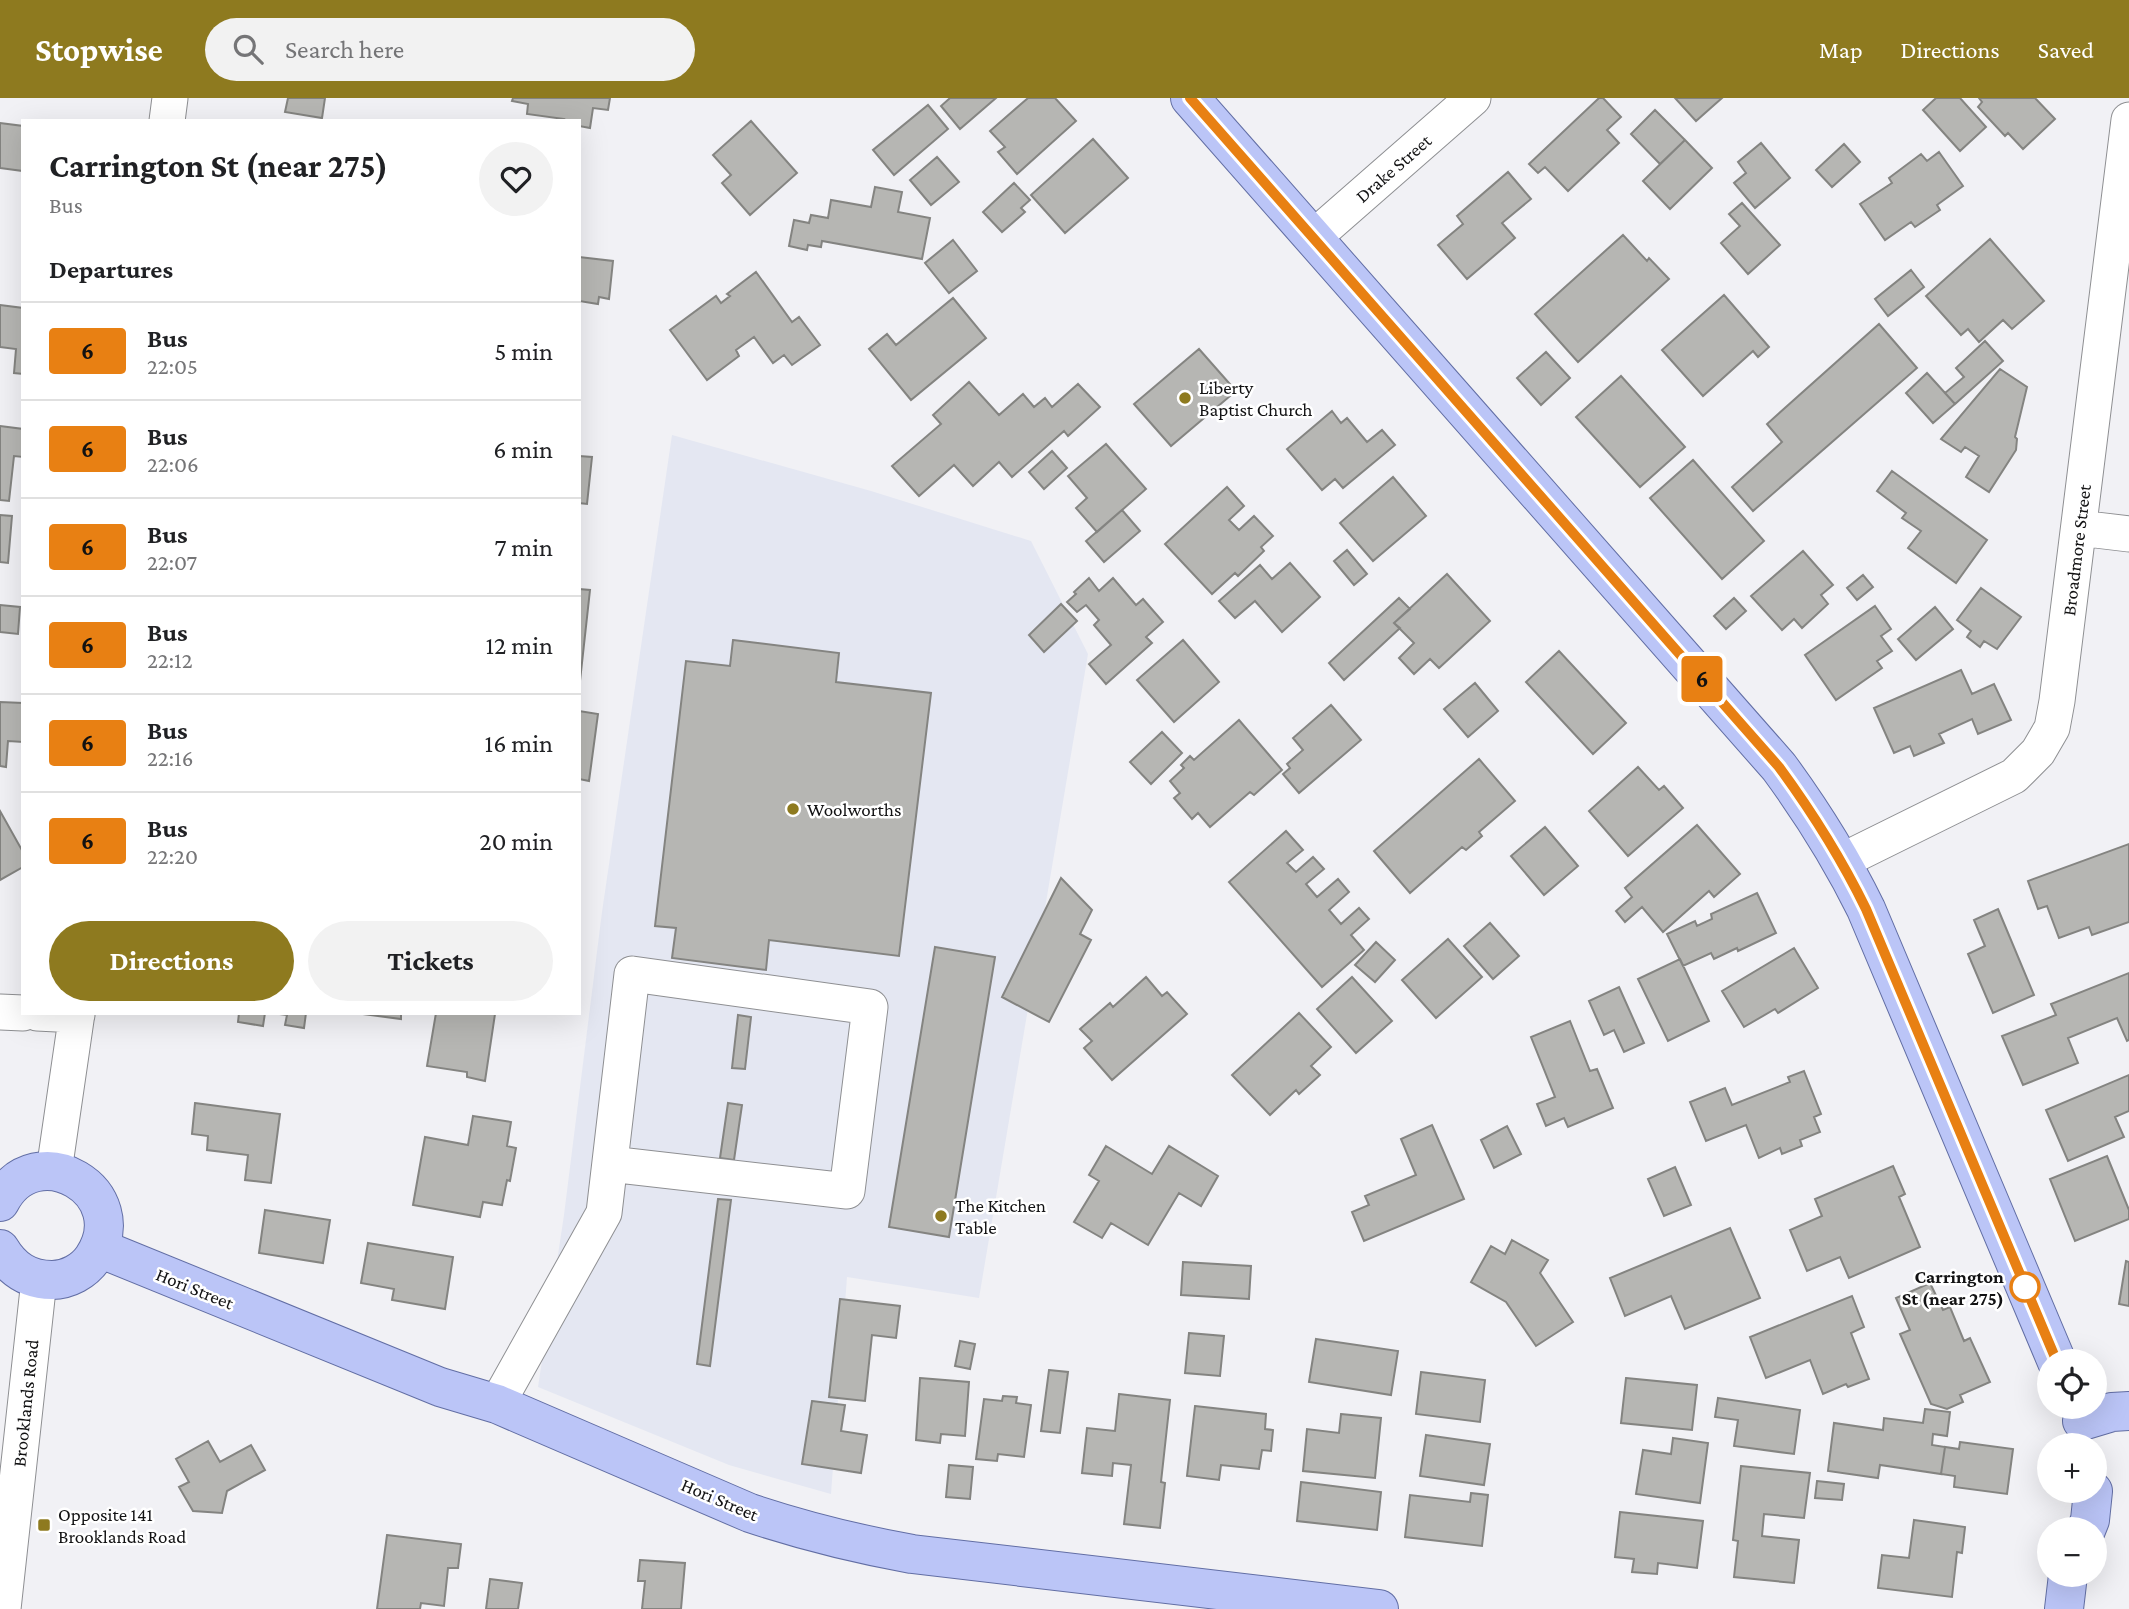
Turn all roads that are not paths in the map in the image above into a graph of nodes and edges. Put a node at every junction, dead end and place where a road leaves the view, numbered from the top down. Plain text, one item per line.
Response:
1 (170, 98) edge
2 (1190, 98) edge
3 (1473, 98) edge
4 (167, 119) edge
5 (2129, 120) edge
6 (1312, 238) junction
7 (2079, 528) junction
8 (2129, 534) edge
9 (1842, 861) junction
10 (0, 1012) edge
11 (21, 1013) edge
12 (77, 1015) edge
13 (610, 1164) junction
14 (54, 1171) junction
15 (0, 1202) edge
16 (99, 1248) junction
17 (0, 1249) edge
18 (40, 1280) junction
19 (2052, 1349) edge
20 (497, 1404) junction
21 (2129, 1412) edge
22 (2082, 1424) edge
23 (2067, 1587) edge
24 (3, 1609) edge
25 (1379, 1609) edge
26 (2064, 1609) edge

1 - 4 street
2 - 6 main road
3 - 6 street, Drake Street
5 - 7 street, Broadmore Street
6 - 9 main road
7 - 8 street
7 - 9 street, Broadmore Street
9 - 19 main road
10 - 11 street
12 - 14 street
13 - 13 street
13 - 20 street
14 - 15 main road
14 - 16 main road
16 - 18 main road
16 - 20 main road, Hori Street
17 - 18 main road
18 - 24 street, Brooklands Road
20 - 25 main road, Hori Street
21 - 22 main road
23 - 26 main road

